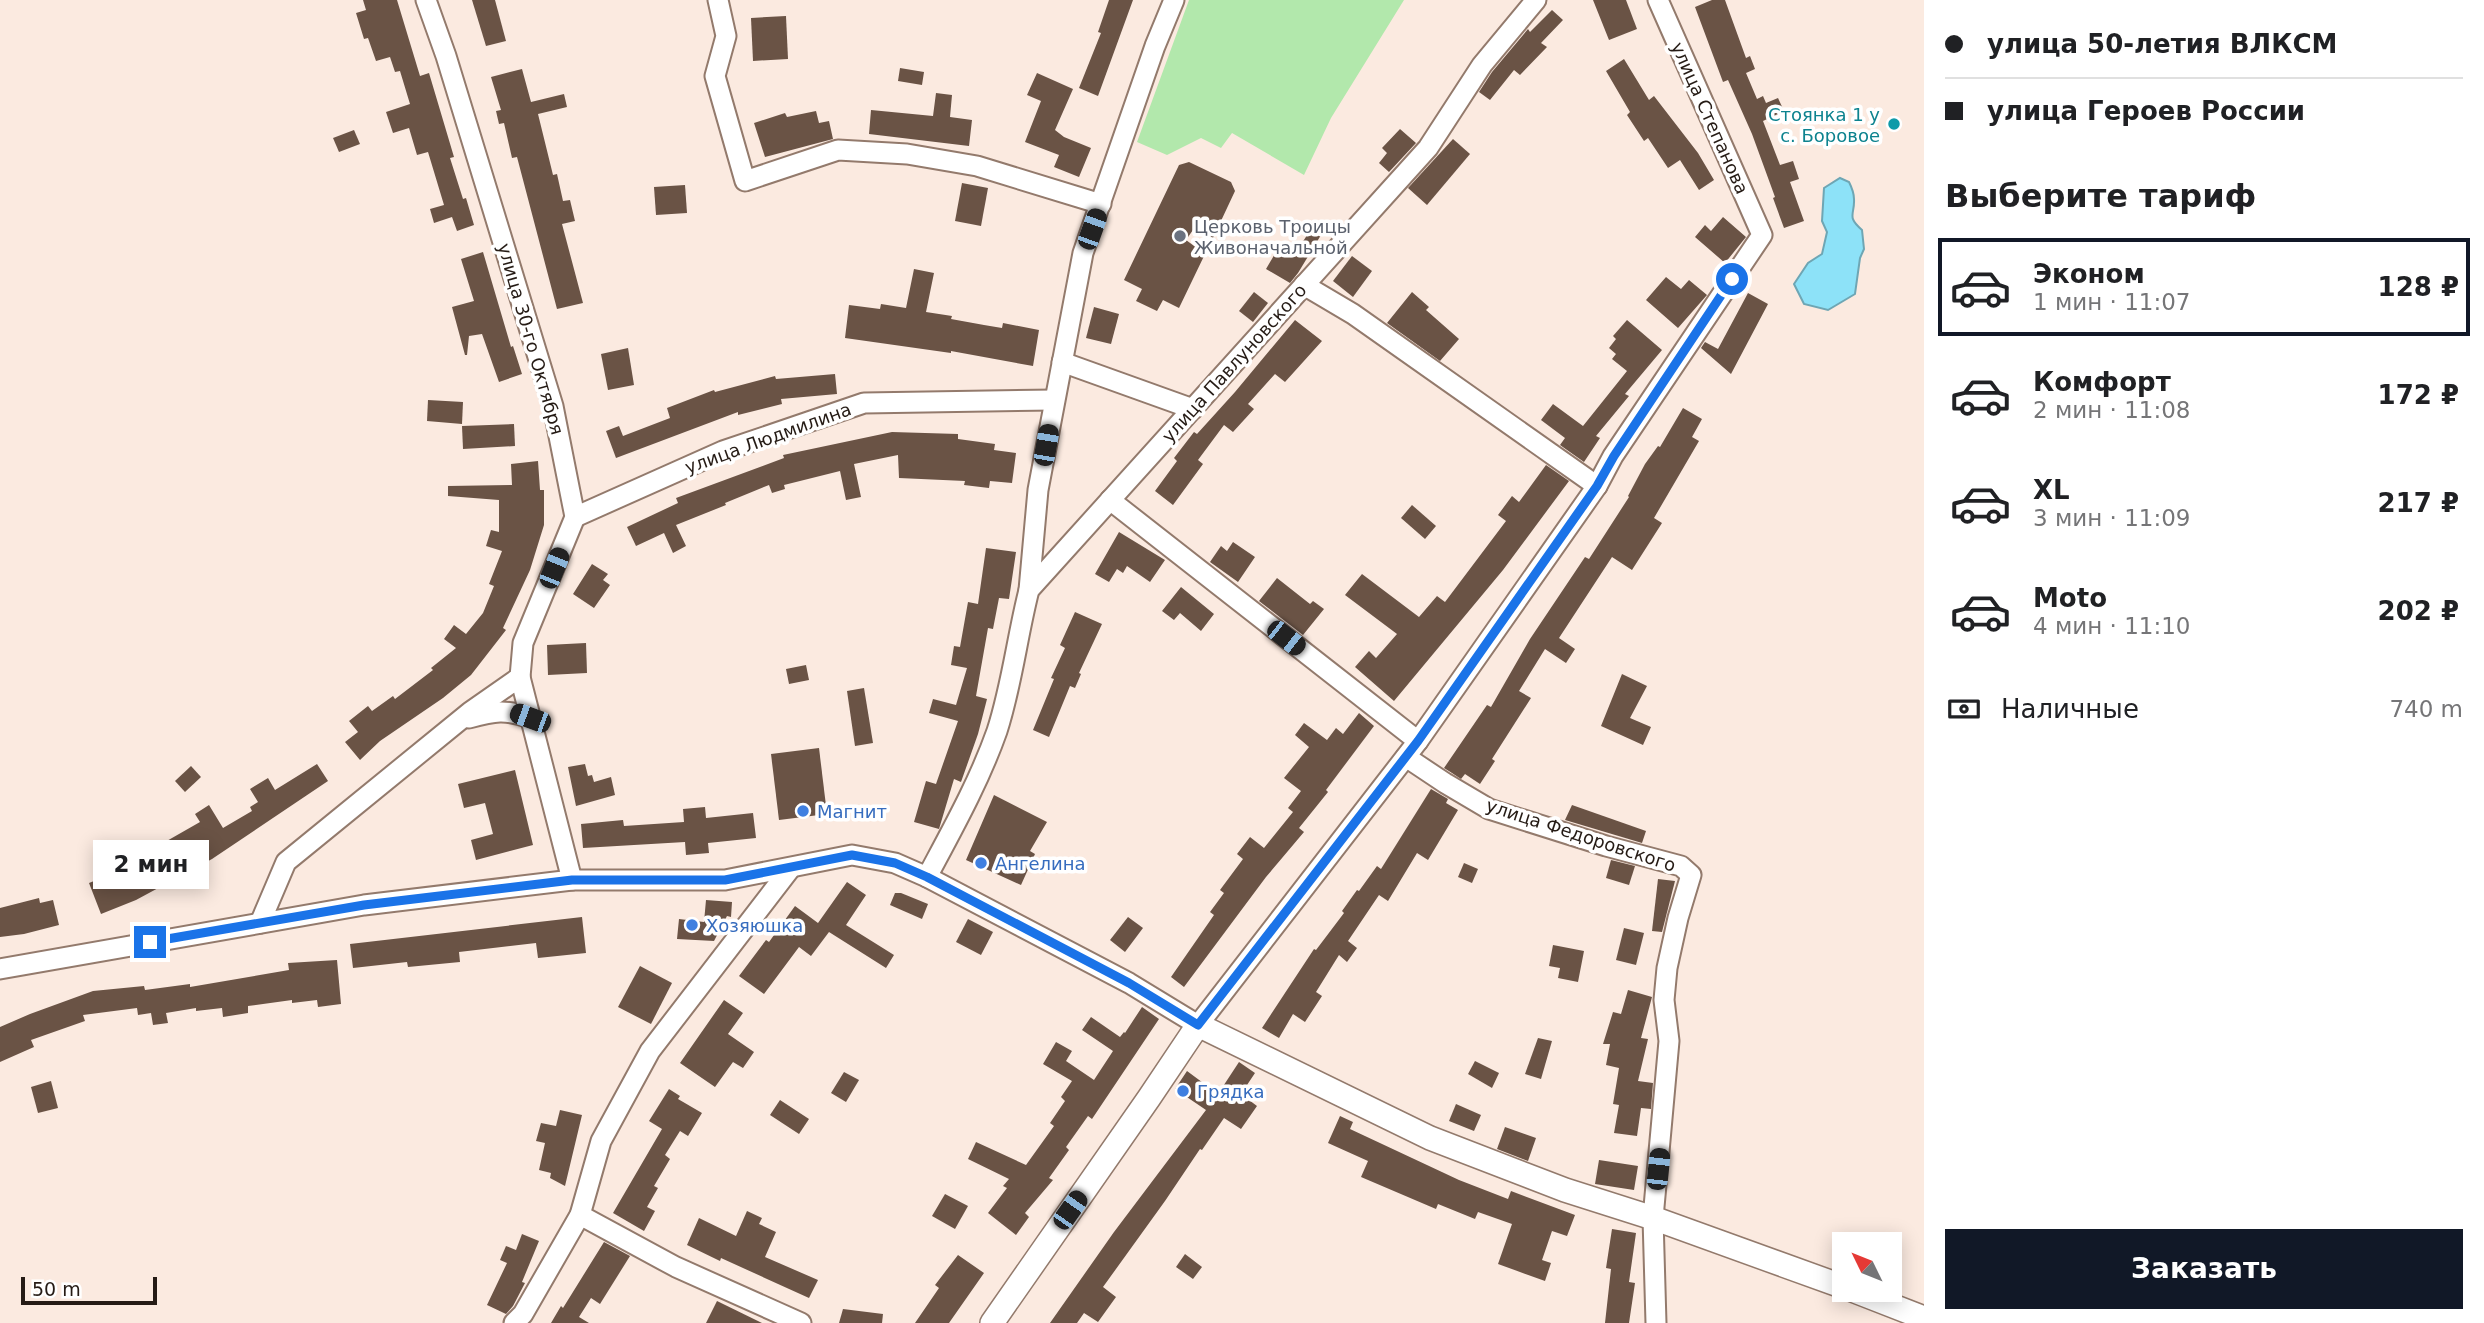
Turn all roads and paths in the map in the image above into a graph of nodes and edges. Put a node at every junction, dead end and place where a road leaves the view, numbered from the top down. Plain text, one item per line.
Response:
1 (426, 0) edge
2 (718, 0) edge
3 (1174, 0) edge
4 (1536, 0) edge
5 (1658, 0) edge
6 (1101, 204) junction
7 (1304, 285) junction
8 (1062, 362) junction
9 (1054, 400) junction
10 (1193, 409) junction
11 (1597, 486) junction
12 (1110, 500) junction
13 (575, 517) junction
14 (1029, 590) junction
15 (520, 677) junction
16 (530, 718) junction
17 (458, 722) junction
18 (1412, 749) junction
19 (790, 869) junction
20 (927, 877) junction
21 (572, 880) junction
22 (260, 923) junction
23 (0, 969) edge
24 (1198, 1025) junction
25 (580, 1214) junction
26 (1653, 1218) junction
27 (1832, 1283) edge
28 (1883, 1302) edge
29 (1924, 1318) edge
30 (514, 1323) edge
31 (801, 1323) edge
32 (992, 1323) edge
33 (1656, 1323) edge

1 - 13 street, улица 30-го Октября
2 - 6 street
3 - 6 street
4 - 7 street, улица Павлуновского
5 - 11 street, улица Степанова
6 - 8 street
7 - 10 street, улица Павлуновского
7 - 11 street
8 - 9 street
8 - 10 street
9 - 13 street, улица Людмилина
9 - 14 street
10 - 12 street, улица Павлуновского
11 - 18 street
12 - 14 street, улица Павлуновского
12 - 18 street
13 - 15 street
14 - 20 street
15 - 16 street
15 - 17 street
16 - 17 street
16 - 21 street
17 - 22 street
18 - 24 street
18 - 26 street, улица Федоровского
19 - 20 street
19 - 21 street
19 - 25 street
20 - 24 street
21 - 22 street
22 - 23 street
24 - 26 street
24 - 32 street
25 - 30 street
25 - 31 street
26 - 27 street
26 - 33 street, улица Федоровского
28 - 29 street

